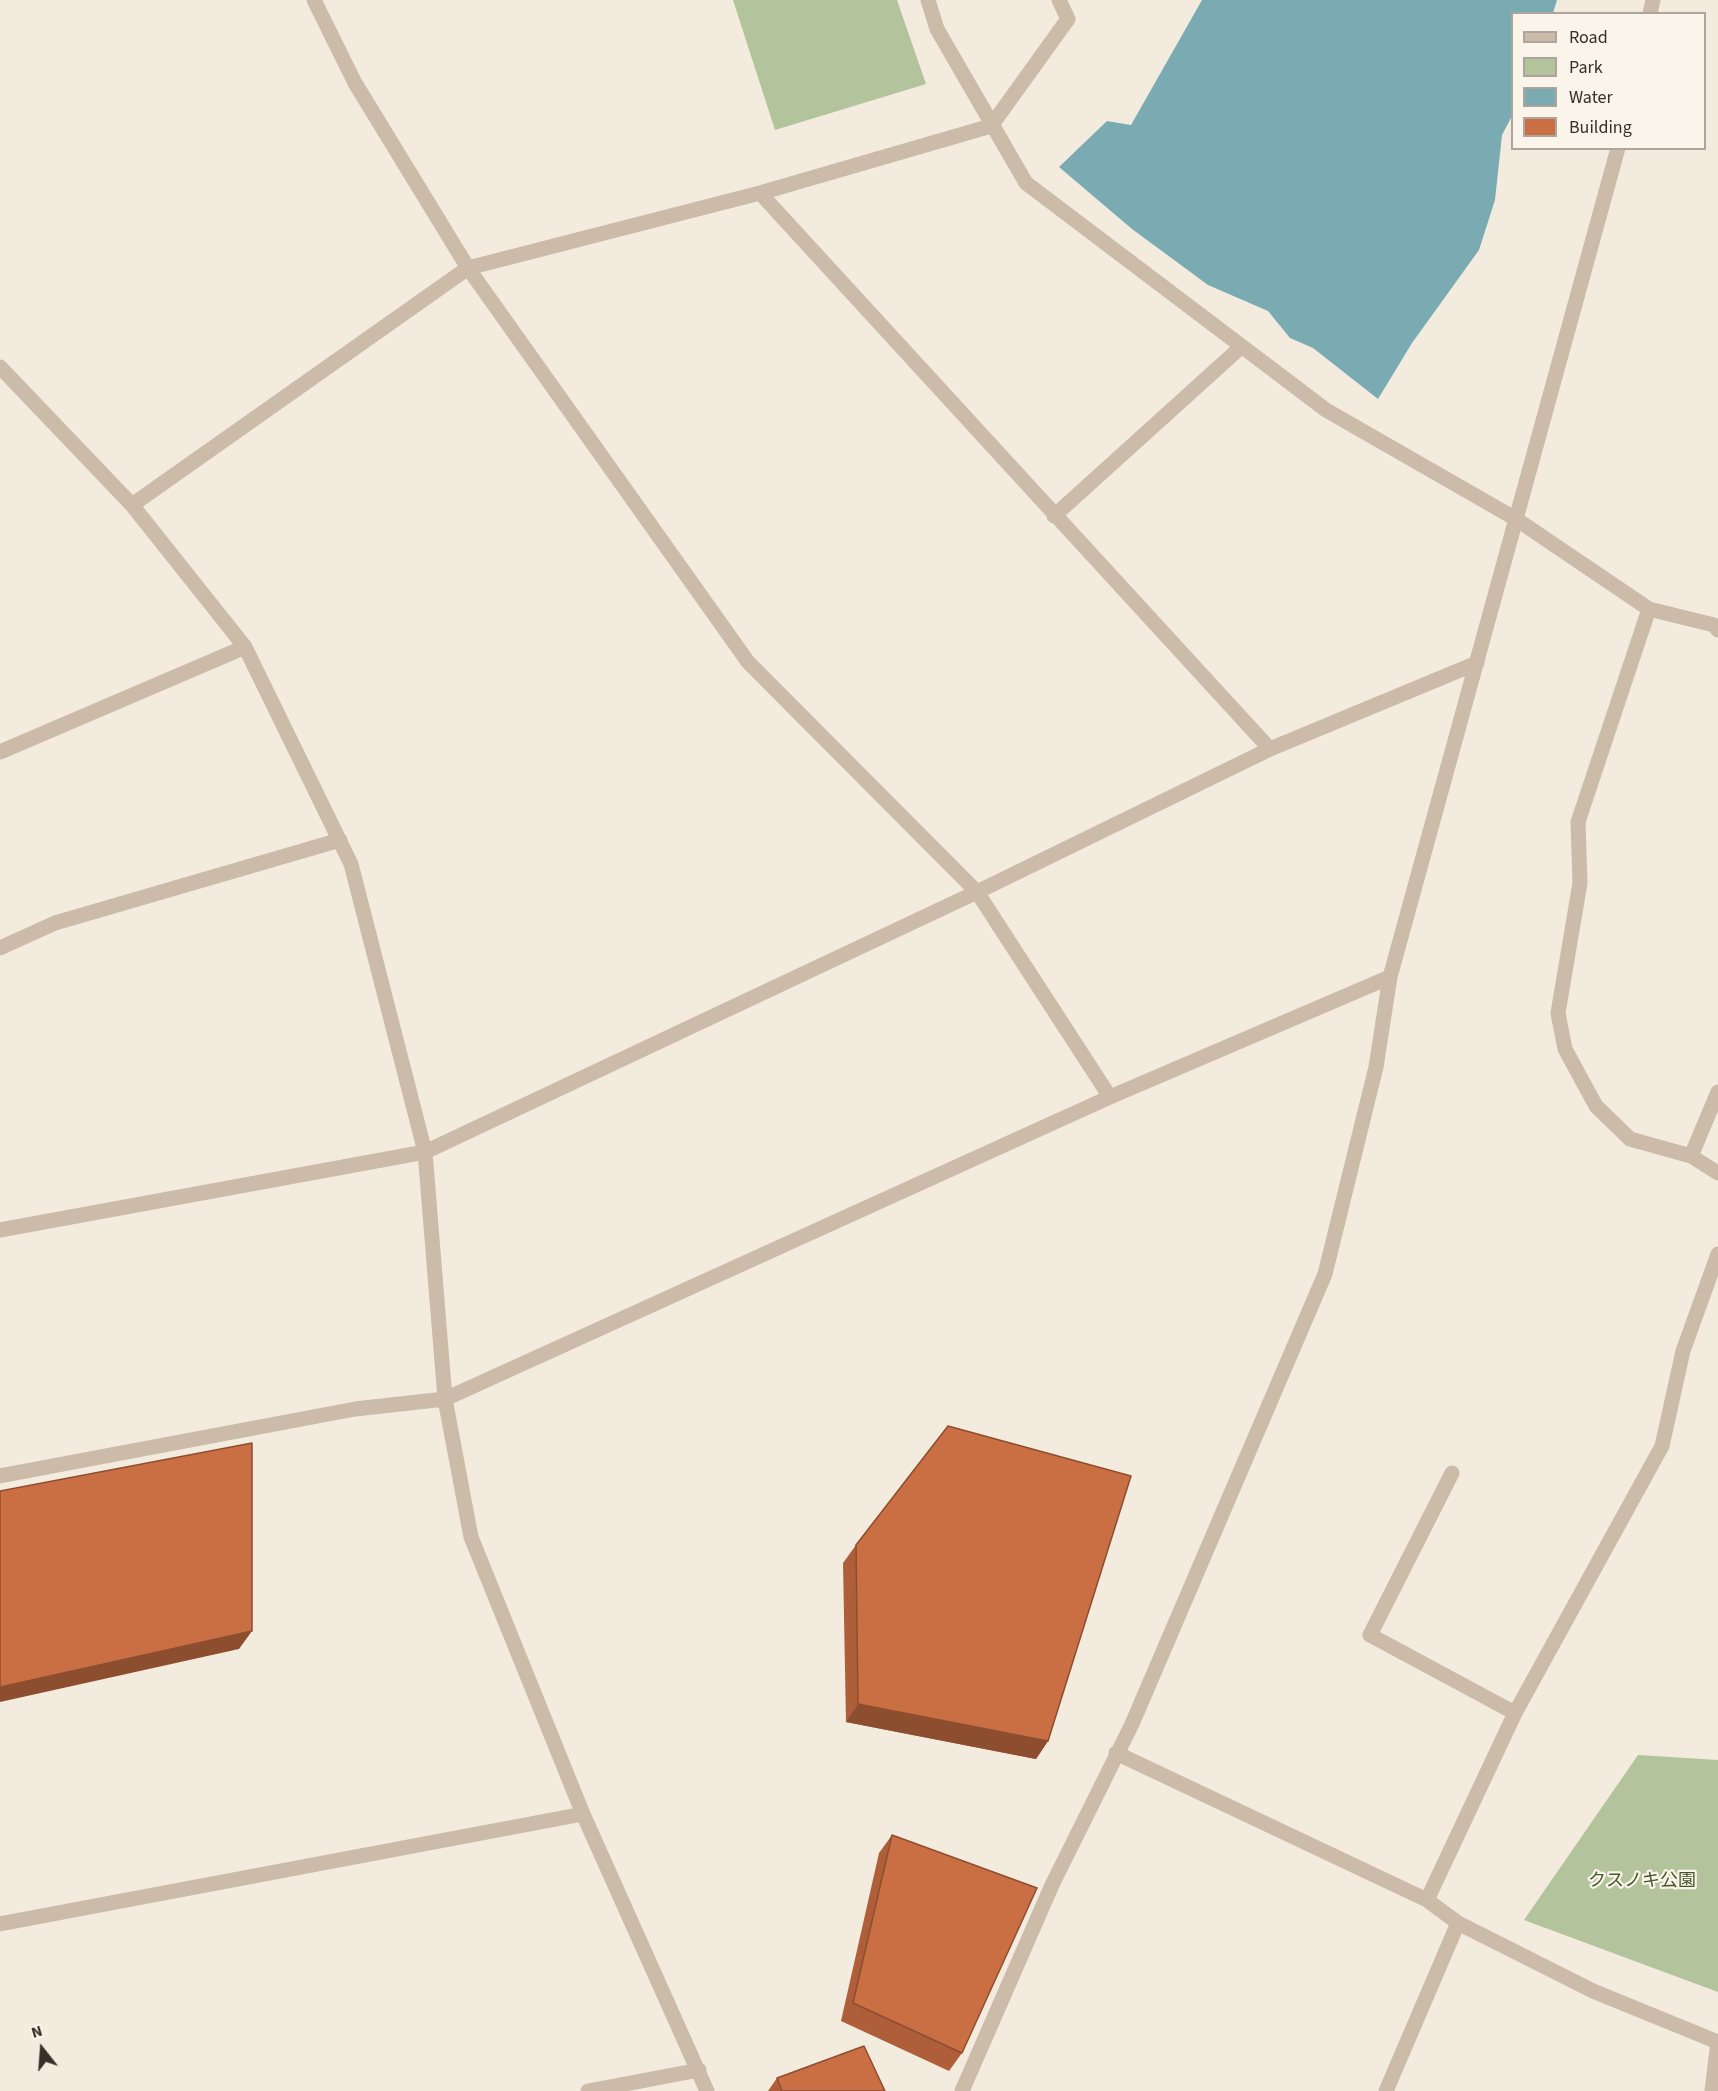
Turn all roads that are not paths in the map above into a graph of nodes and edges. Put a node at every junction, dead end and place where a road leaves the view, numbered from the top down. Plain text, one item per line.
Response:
1 (314, 0) edge
2 (928, 0) edge
3 (1059, 0) edge
4 (991, 126) junction
5 (1617, 150) edge
6 (760, 193) junction
7 (468, 268) junction
8 (1241, 347) junction
9 (0, 367) edge
10 (132, 505) junction
11 (1054, 516) junction
12 (1516, 519) junction
13 (1649, 609) junction
14 (1718, 630) edge
15 (245, 647) junction
16 (1477, 663) junction
17 (1270, 749) junction
18 (0, 752) edge
19 (340, 840) junction
20 (977, 892) junction
21 (0, 948) edge
22 (1389, 977) junction
23 (1718, 1092) edge
24 (1110, 1097) junction
25 (425, 1152) junction
26 (1691, 1156) junction
27 (1718, 1173) edge
28 (0, 1230) edge
29 (1718, 1254) edge
30 (445, 1399) junction
31 (1452, 1473) dead end
32 (0, 1476) edge
33 (1515, 1713) junction
34 (1116, 1753) junction
35 (583, 1814) junction
36 (1427, 1900) junction
37 (1458, 1923) junction
38 (0, 1924) edge
39 (1718, 2042) edge
40 (699, 2070) junction
41 (588, 2091) edge
42 (707, 2091) edge
43 (962, 2091) edge
44 (1386, 2091) edge
45 (1712, 2091) edge

1 - 7 street
2 - 4 street
3 - 4 street
4 - 6 street
4 - 8 street
5 - 12 street
6 - 7 street
6 - 11 street
7 - 10 street
7 - 20 street
8 - 11 street
8 - 12 street
9 - 10 street
10 - 15 street
11 - 17 street
12 - 13 street
12 - 16 street
13 - 14 street
13 - 26 street
15 - 18 street
15 - 19 street
16 - 17 street
16 - 22 street
17 - 20 street
19 - 21 street
19 - 25 street
20 - 24 street
20 - 25 street
22 - 24 street
22 - 34 street
23 - 26 street
24 - 30 street
25 - 28 street
25 - 30 street
26 - 27 street
29 - 33 street
30 - 32 street
30 - 35 street
31 - 33 street
33 - 36 street
34 - 36 street
34 - 43 street
35 - 38 street
35 - 40 street
36 - 37 street
37 - 39 street
37 - 44 street
39 - 45 street
40 - 41 street
40 - 42 street

